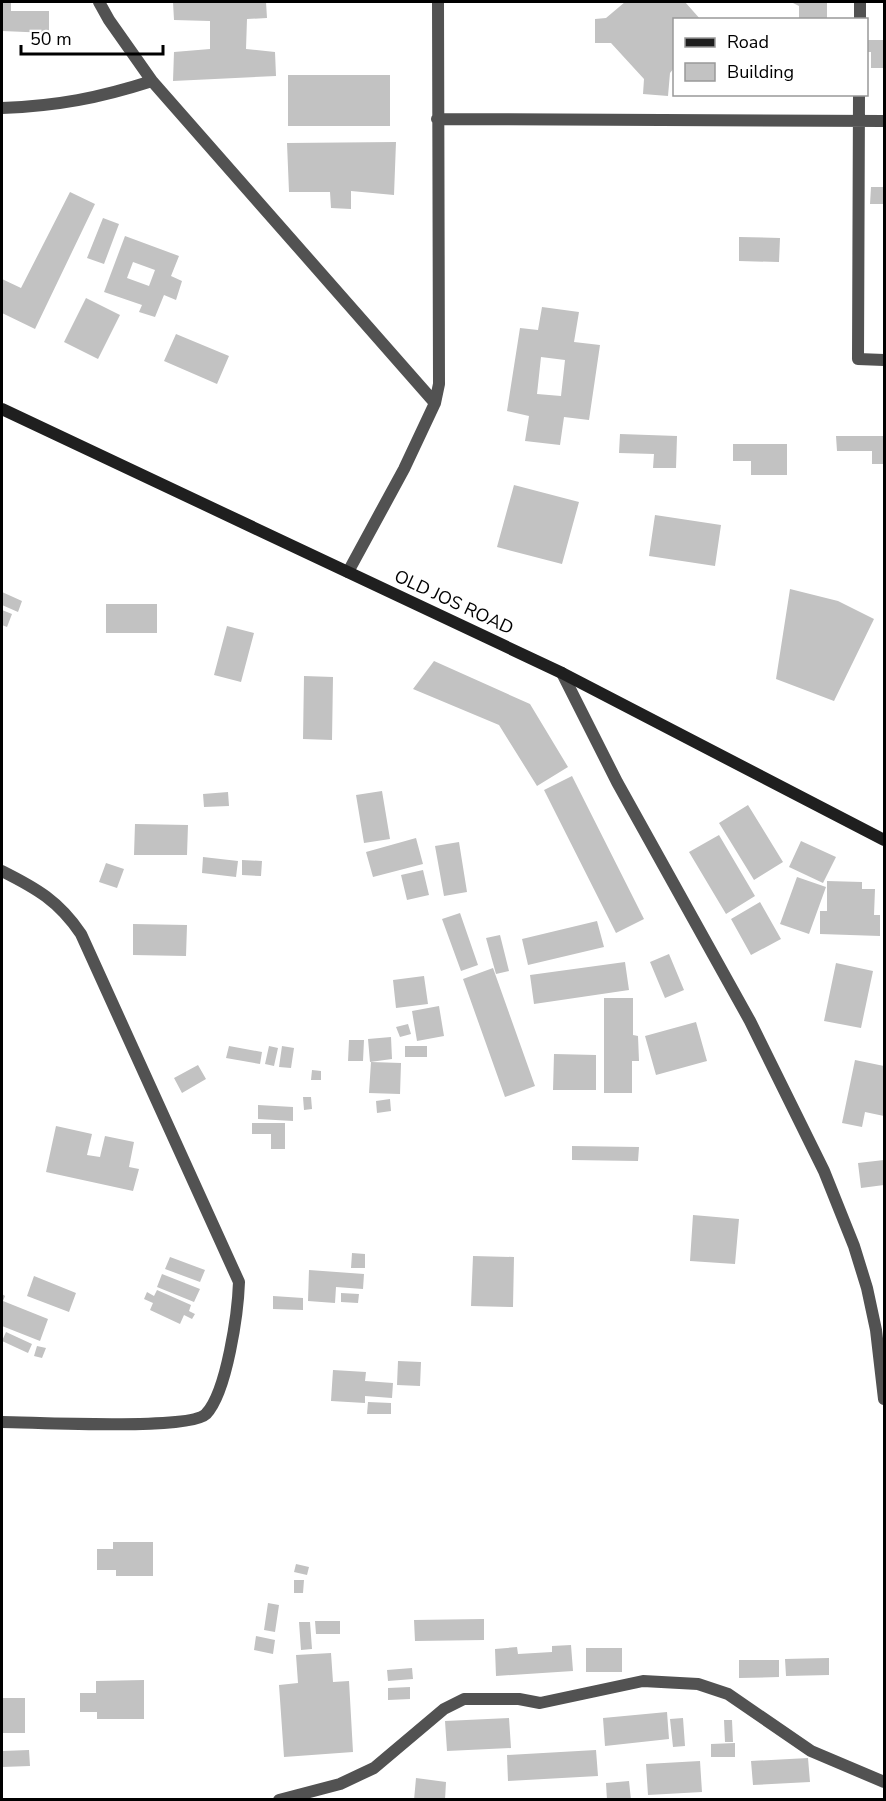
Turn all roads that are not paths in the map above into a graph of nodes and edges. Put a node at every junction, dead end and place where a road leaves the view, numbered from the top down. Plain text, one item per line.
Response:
1 (99, 2) edge
2 (438, 2) edge
3 (860, 2) edge
4 (860, 18) edge
5 (152, 81) junction
6 (860, 96) edge
7 (2, 108) edge
8 (437, 119) junction
9 (859, 121) junction
10 (885, 122) edge
11 (885, 360) edge
12 (435, 403) junction
13 (2, 409) edge
14 (348, 572) junction
15 (562, 673) junction
16 (885, 840) edge
17 (2, 871) edge
18 (881, 1344) edge
19 (885, 1399) edge
20 (2, 1422) edge
21 (885, 1782) edge
22 (279, 1800) edge

1 - 5 street
2 - 8 street
3 - 4 street
5 - 7 street
5 - 12 street
6 - 9 street
8 - 9 street
8 - 12 street
9 - 10 street
9 - 11 street
12 - 14 street
13 - 14 main road, OLD JOS ROAD
14 - 15 main road, OLD JOS ROAD
15 - 16 main road, OLD JOS ROAD
15 - 18 street
17 - 20 street
18 - 19 street
21 - 22 street

